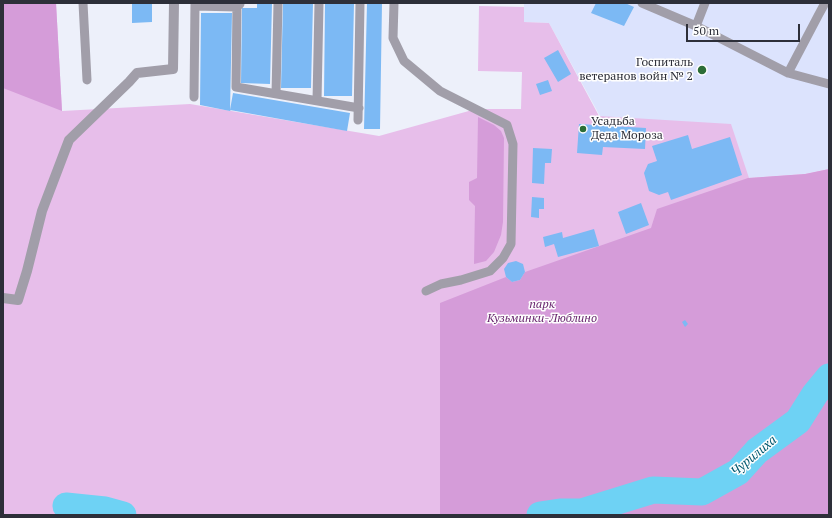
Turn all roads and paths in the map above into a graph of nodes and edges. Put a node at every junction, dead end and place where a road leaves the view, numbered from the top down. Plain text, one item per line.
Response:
1 (83, 3) edge
2 (174, 3) edge
3 (278, 3) edge
4 (319, 3) edge
5 (360, 3) edge
6 (394, 3) edge
7 (642, 3) edge
8 (705, 3) edge
9 (825, 3) edge
10 (238, 4) edge
11 (195, 5) edge
12 (696, 26) junction
13 (788, 73) junction
14 (87, 80) dead end
15 (829, 84) edge
16 (276, 94) junction
17 (194, 98) dead end
18 (317, 101) junction
19 (359, 108) junction
20 (358, 120) dead end
21 (426, 291) dead end
22 (3, 298) edge

1 - 14 lane
2 - 22 street
3 - 16 lane
4 - 18 lane
5 - 19 lane
6 - 21 lane
7 - 12 lane
8 - 12 lane
9 - 13 lane
10 - 11 lane
10 - 16 lane
11 - 17 lane
12 - 13 lane
13 - 15 lane
16 - 18 lane
18 - 19 lane
19 - 20 lane

